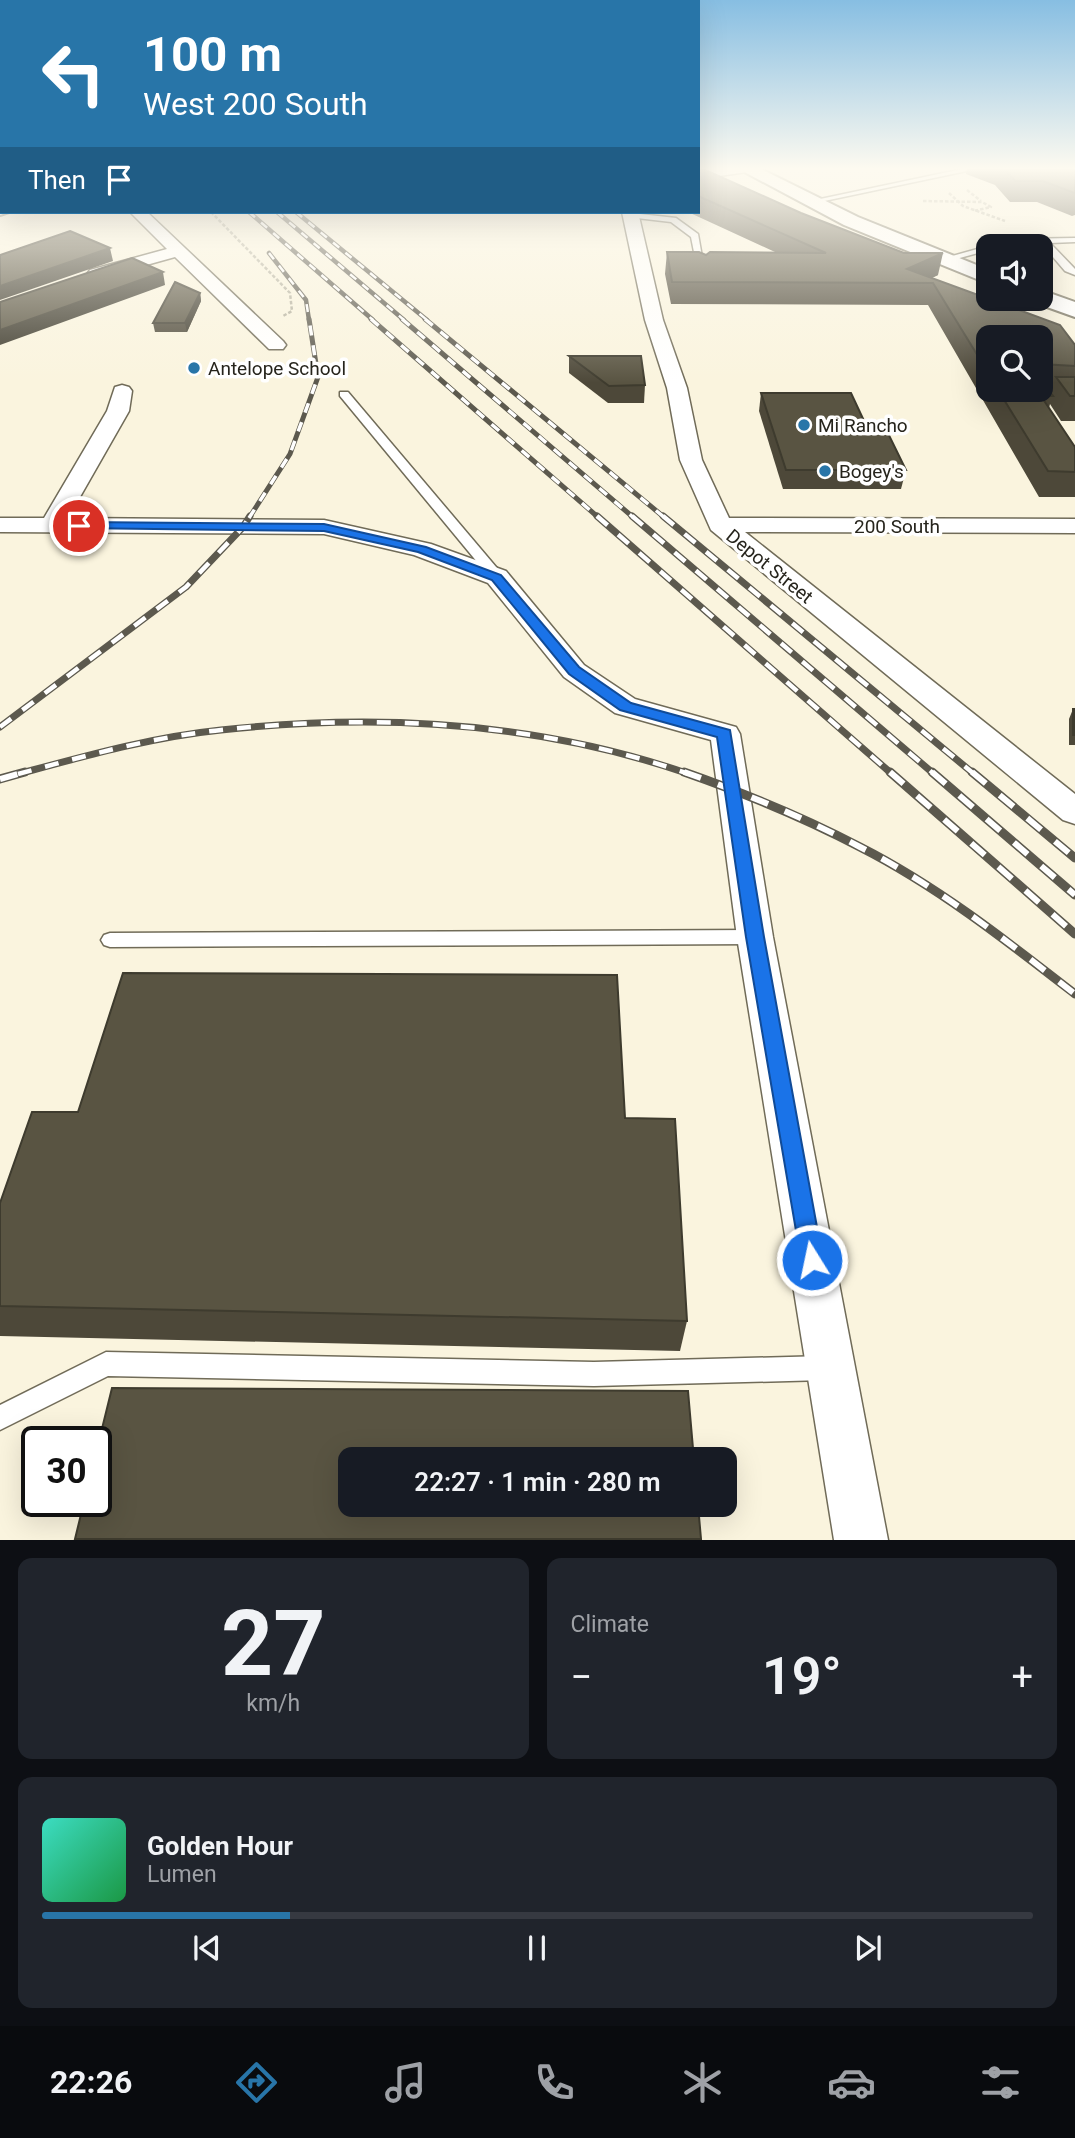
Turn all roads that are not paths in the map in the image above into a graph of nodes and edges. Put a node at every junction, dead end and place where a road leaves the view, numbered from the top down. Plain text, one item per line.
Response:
1 (167, 240) edge
2 (637, 240) edge
3 (696, 240) edge
4 (896, 240) edge
5 (1053, 240) edge
6 (1075, 240) edge
7 (179, 251) junction
8 (976, 251) edge
9 (1053, 251) edge
10 (942, 260) junction
11 (702, 272) edge
12 (1075, 272) edge
13 (976, 273) edge
14 (77, 281) edge
15 (1053, 302) edge
16 (1075, 310) edge
17 (276, 345) dead end
18 (122, 391) dead end
19 (344, 394) dead end
20 (0, 525) edge
21 (52, 525) junction
22 (720, 525) junction
23 (1075, 526) edge
24 (497, 578) junction
25 (1075, 812) edge
26 (755, 937) junction
27 (110, 940) dead end
28 (831, 1368) junction
29 (0, 1418) edge
30 (862, 1539) edge

1 - 7 street
2 - 22 street, Depot Street
3 - 11 lane
4 - 10 main road
5 - 6 lane
7 - 14 street
7 - 17 street
8 - 10 lane
9 - 12 lane
10 - 13 main road
15 - 16 main road
18 - 21 street
19 - 24 lane
20 - 21 street
21 - 24 street
22 - 23 street, 200 South
22 - 25 street, Depot Street
24 - 26 street
26 - 27 lane
26 - 28 street
28 - 29 lane
28 - 30 street

